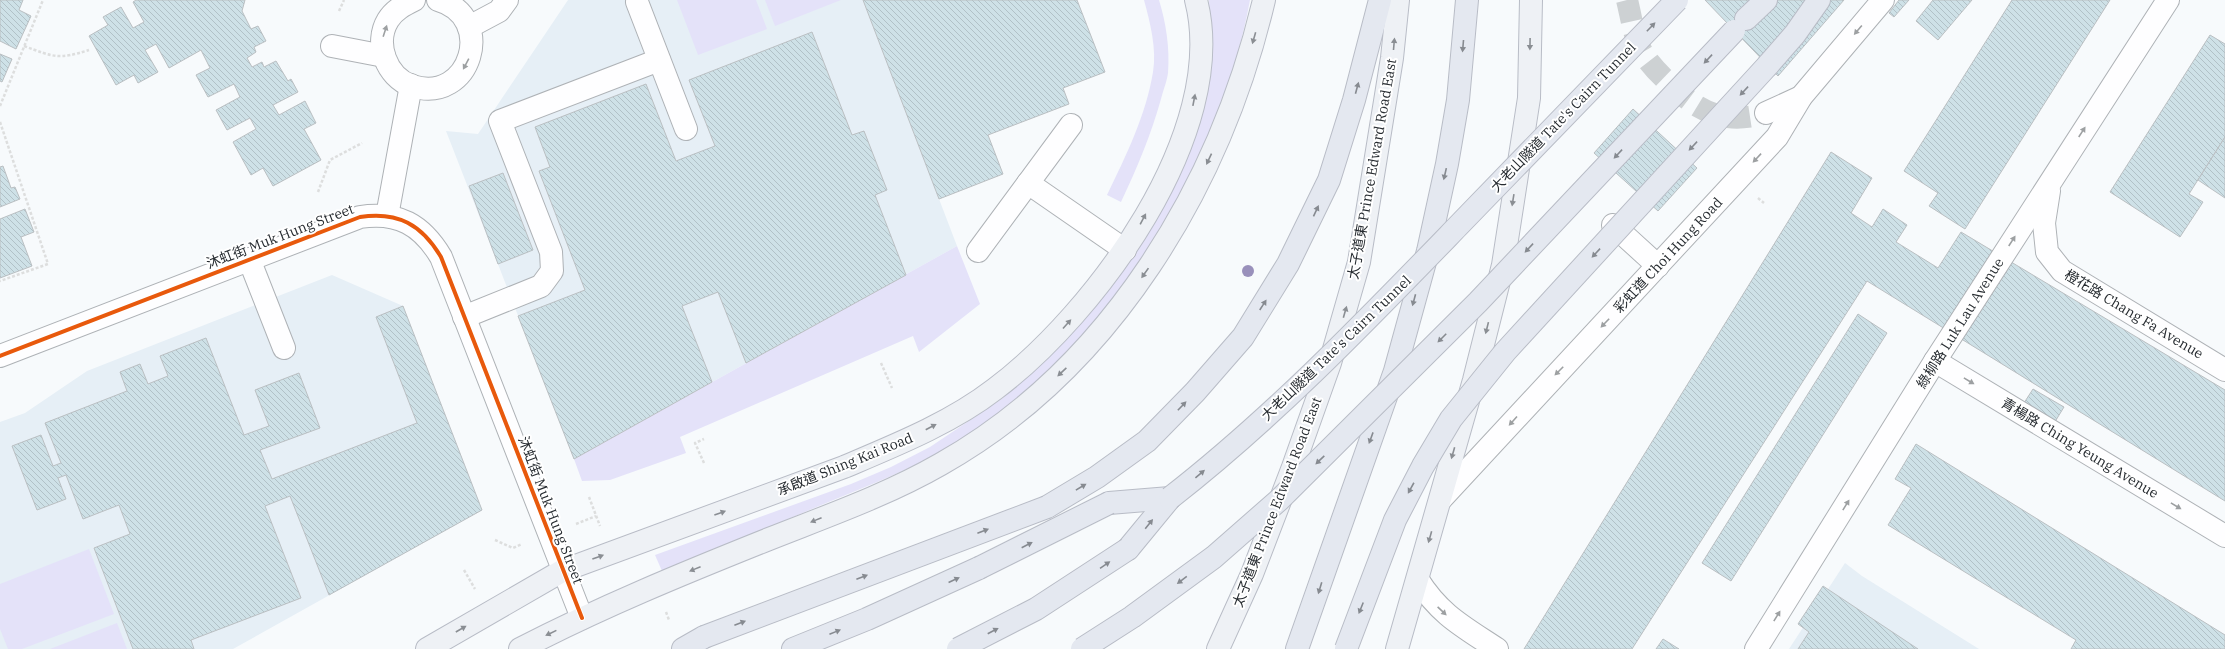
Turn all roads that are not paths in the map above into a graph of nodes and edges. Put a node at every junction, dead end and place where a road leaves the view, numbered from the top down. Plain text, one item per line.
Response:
1 (414, 0) edge
2 (438, 0) edge
3 (507, 0) edge
4 (1196, 0) edge
5 (1264, 0) edge
6 (1380, 0) edge
7 (1398, 0) edge
8 (1467, 0) edge
9 (1531, 0) edge
10 (1677, 0) edge
11 (1766, 0) edge
12 (1819, 0) edge
13 (1883, 0) edge
14 (2168, 0) edge
15 (637, 2) dead end
16 (469, 27) junction
17 (332, 46) dead end
18 (384, 56) junction
19 (659, 60) junction
20 (411, 85) junction
21 (1801, 97) junction
22 (1766, 112) tunnel mouth
23 (1071, 125) dead end
24 (686, 129) dead end
25 (2050, 182) junction
26 (1028, 183) junction
27 (387, 216) junction
28 (1613, 225) dead end
29 (1125, 250) junction
30 (978, 251) dead end
31 (249, 259) junction
32 (1658, 266) junction
33 (464, 317) junction
34 (284, 348) dead end
35 (0, 356) edge
36 (1936, 361) junction
37 (2225, 370) edge
38 (1170, 498) junction
39 (1441, 499) junction
40 (2225, 536) edge
41 (562, 571) junction
42 (1418, 580) junction
43 (582, 618) junction
44 (427, 649) edge
45 (520, 649) edge
46 (683, 649) edge
47 (793, 649) edge
48 (958, 649) edge
49 (1082, 649) edge
50 (1218, 649) edge
51 (1297, 649) edge
52 (1346, 649) edge
53 (1397, 649) edge
54 (1497, 649) edge
55 (1756, 649) edge

18 -> 1 street
2 - 16 street
3 - 16 street
29 -> 4 main road, 承啟道 Shing Kai Road
5 -> 43 main road
46 -> 6 highway, bridge
50 -> 7 main road, 太子道東 Prince Edward Road East
8 -> 51 highway
9 -> 39 main road
38 -> 10 highway, 大老山隧道 Tate's Cairn Tunnel, bridge
11 -> 49 highway, bridge
12 -> 52 highway, bridge
13 -> 21 street, 彩虹道 Choi Hung Road
25 -> 14 street, 綠柳路 Luk Lau Avenue
15 - 19 street
16 -> 20 street
17 - 18 street
18 - 20 street
19 - 24 street
19 - 33 street
20 - 27 street
21 - 22 street
21 -> 32 street, 彩虹道 Choi Hung Road
23 - 26 street
36 -> 25 street, 綠柳路 Luk Lau Avenue
25 - 37 street, 橙花路 Chang Fa Avenue
26 - 29 street
26 - 30 street
27 - 31 street, 沐虹街 Muk Hung Street
27 - 33 street, 沐虹街 Muk Hung Street
28 - 32 street
41 -> 29 main road, 承啟道 Shing Kai Road
31 - 34 street
31 - 35 street, 沐虹街 Muk Hung Street
32 -> 39 street, 彩虹道 Choi Hung Road
33 - 41 street, 沐虹街 Muk Hung Street
36 -> 40 street, 青楊路 Ching Yeung Avenue
55 -> 36 street, 綠柳路 Luk Lau Avenue
47 -> 38 highway, bridge
48 -> 38 highway, 大老山隧道 Tate's Cairn Tunnel, bridge
39 -> 42 main road
41 - 43 street, 沐虹街 Muk Hung Street
44 -> 41 main road, 承啟道 Shing Kai Road
42 - 53 main road
42 -> 54 street
43 -> 45 main road

